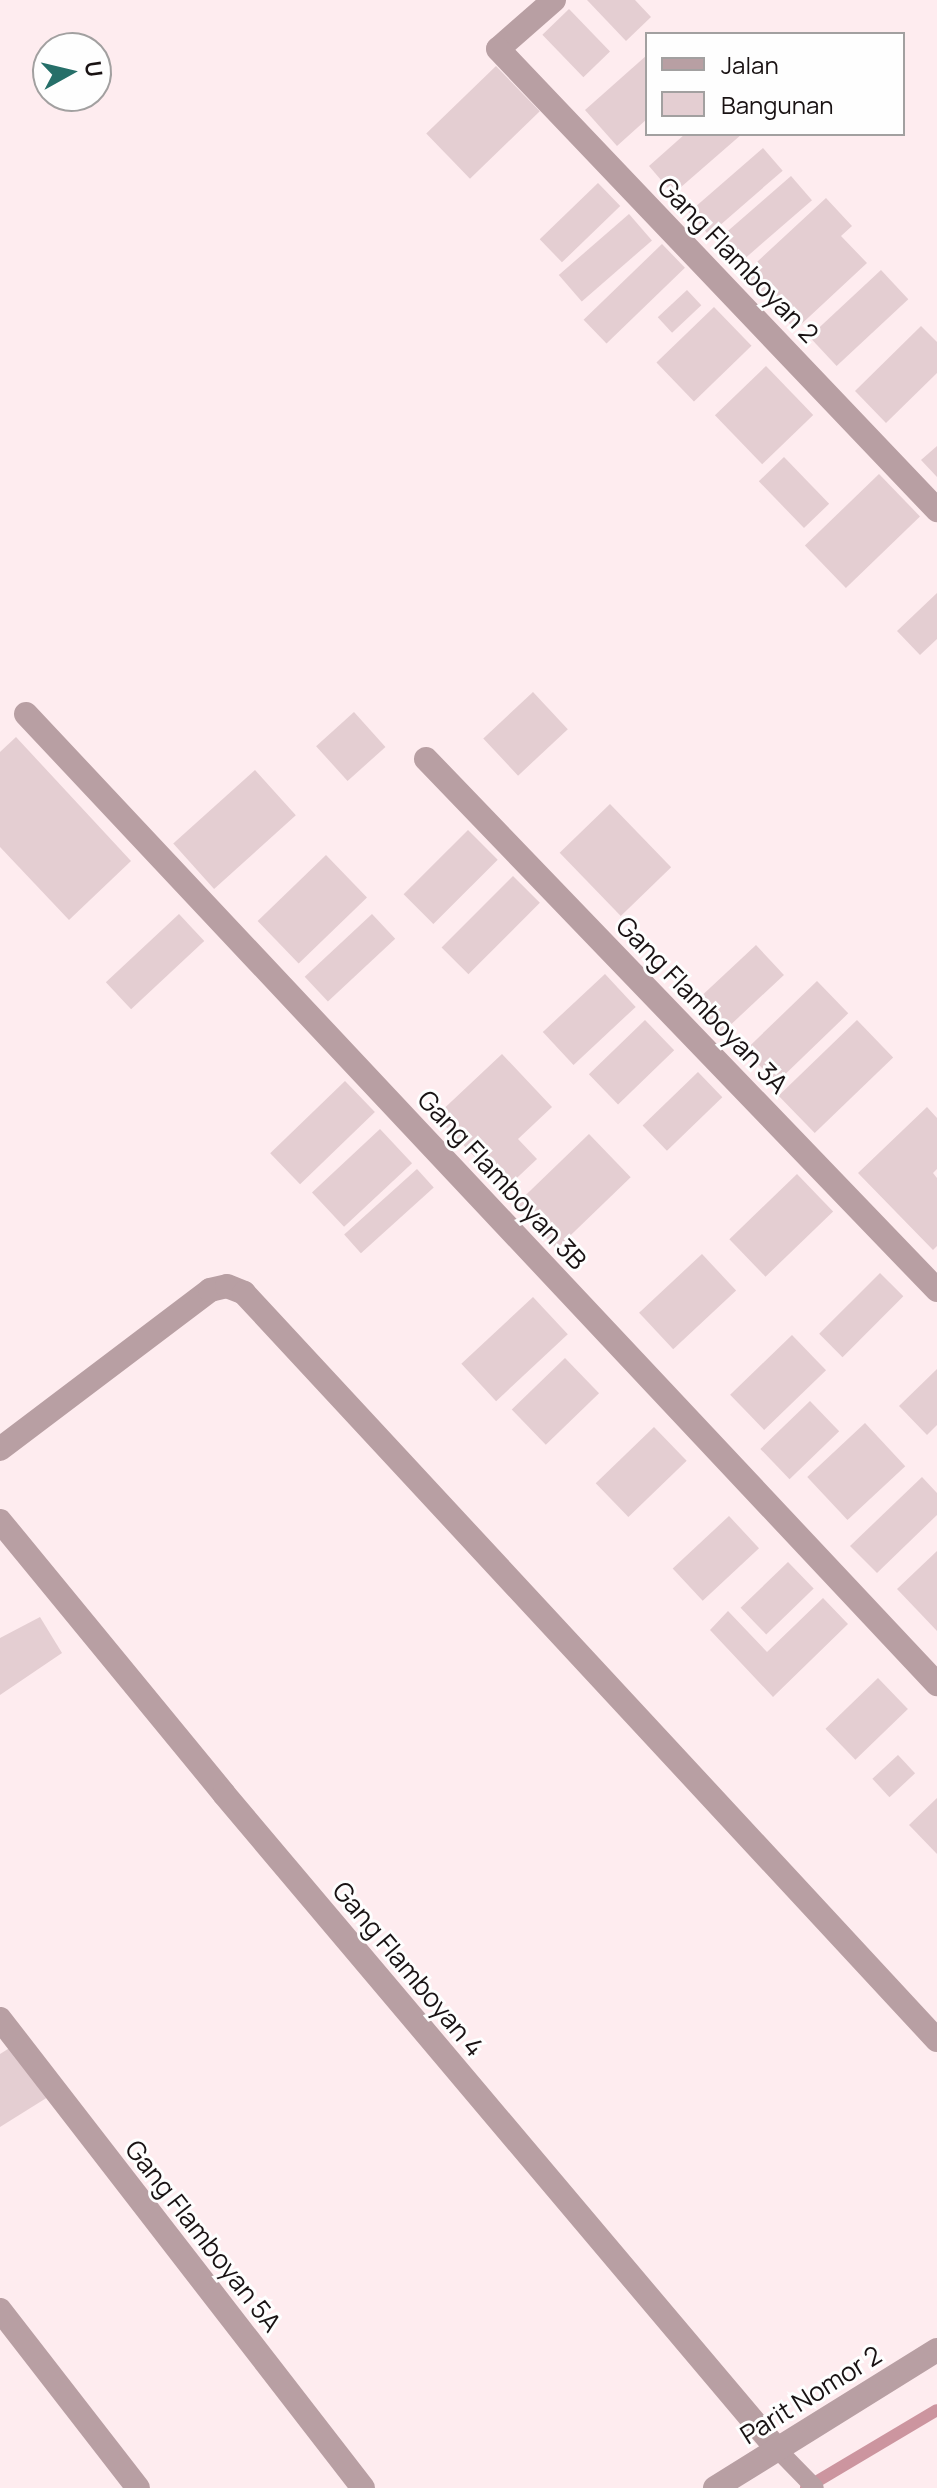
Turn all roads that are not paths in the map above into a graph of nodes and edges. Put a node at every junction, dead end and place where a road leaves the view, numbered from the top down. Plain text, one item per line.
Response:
1 (554, 0) edge
2 (937, 510) edge
3 (26, 714) dead end
4 (426, 759) dead end
5 (937, 1290) edge
6 (0, 1449) edge
7 (0, 1521) edge
8 (937, 1684) edge
9 (0, 2019) edge
10 (937, 2040) edge
11 (0, 2310) edge
12 (937, 2350) edge
13 (777, 2449) junction
14 (138, 2488) edge
15 (363, 2488) edge
16 (715, 2488) edge
17 (815, 2488) edge

1 - 2 street, Gang Flamboyan 2
3 - 8 street, Gang Flamboyan 3B
4 - 5 street, Gang Flamboyan 3A
6 - 10 street
7 - 13 street, Gang Flamboyan 4
9 - 15 street, Gang Flamboyan 5A
11 - 14 street
12 - 13 street, Parit Nomor 2
13 - 16 street, Parit Nomor 2
13 - 17 lane

